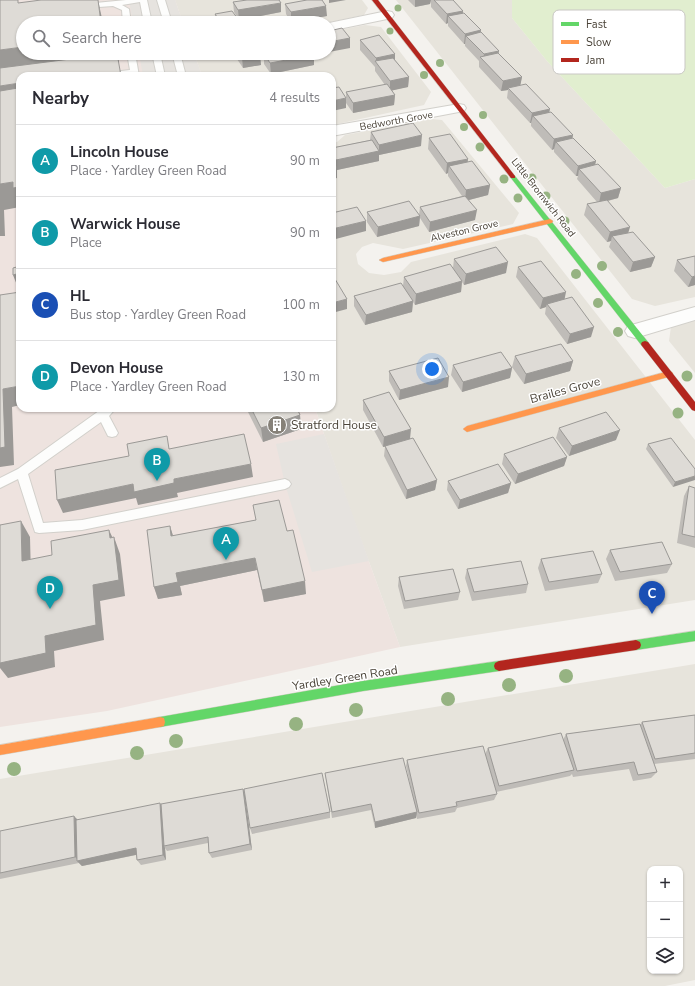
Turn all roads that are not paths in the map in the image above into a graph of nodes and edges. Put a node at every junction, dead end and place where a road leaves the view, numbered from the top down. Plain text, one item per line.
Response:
1 (141, 0) edge
2 (162, 0) edge
3 (375, 0) edge
4 (116, 2) edge
5 (79, 7) edge
6 (126, 16) edge
7 (146, 16) edge
8 (166, 16) edge
9 (387, 16) junction
10 (336, 26) edge
11 (132, 60) edge
12 (158, 60) edge
13 (178, 60) edge
14 (134, 72) edge
15 (160, 72) edge
16 (181, 72) edge
17 (459, 108) junction
18 (336, 130) edge
19 (550, 221) junction
20 (383, 260) dead end
21 (695, 313) edge
22 (635, 332) junction
23 (669, 374) junction
24 (695, 408) edge
25 (107, 412) edge
26 (467, 429) dead end
27 (112, 433) dead end
28 (22, 472) junction
29 (0, 483) edge
30 (285, 484) dead end
31 (695, 636) edge
32 (0, 750) edge

1 - 4 lane
1 - 7 lane
2 - 8 lane
3 - 9 street, Little Bromwich Road
4 - 5 lane
4 - 6 lane
9 - 10 street
9 - 17 street, Little Bromwich Road
11 - 14 lane
12 - 15 lane
13 - 16 lane
17 - 18 street, Bedworth Grove
17 - 19 street, Little Bromwich Road
19 - 20 street, Alveston Grove
19 - 22 street, Little Bromwich Road
21 - 22 street
22 - 23 street, Little Bromwich Road
23 - 24 street, Little Bromwich Road
23 - 26 street, Brailes Grove
25 - 27 lane
25 - 28 lane
28 - 29 lane
28 - 30 lane
31 - 32 street, Yardley Green Road

